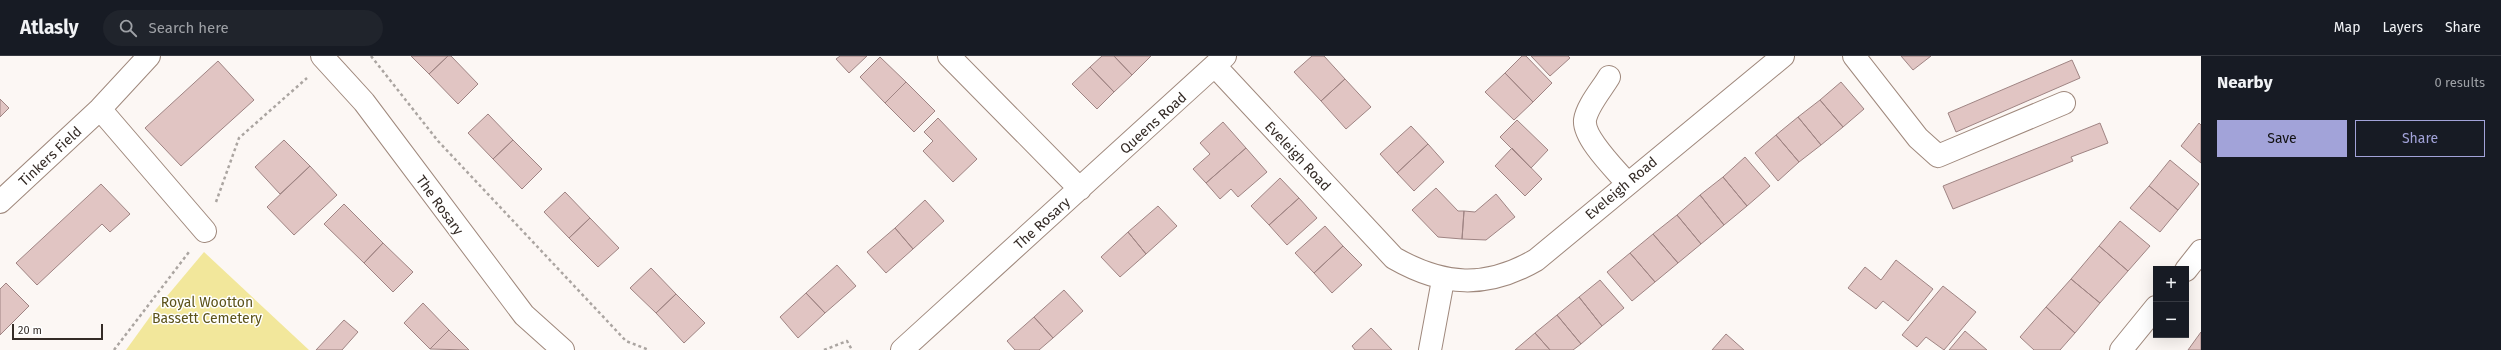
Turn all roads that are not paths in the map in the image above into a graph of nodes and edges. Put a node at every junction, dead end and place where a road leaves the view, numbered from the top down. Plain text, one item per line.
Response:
1 (149, 56) edge
2 (949, 56) edge
3 (1854, 56) edge
4 (1780, 57) edge
5 (324, 58) edge
6 (1220, 61) edge
7 (1609, 77) dead end
8 (2064, 103) dead end
9 (100, 109) junction
10 (1627, 183) junction
11 (1080, 189) junction
12 (0, 202) edge
13 (206, 231) road end
14 (2201, 251) edge
15 (2189, 266) edge
16 (1443, 280) junction
17 (2153, 311) edge
18 (563, 350) edge
19 (902, 350) edge
20 (1430, 350) edge
21 (2121, 350) edge

1 - 9 street
2 - 11 street, The Rosary
3 - 8 street
4 - 10 street, Eveleigh Road
5 - 18 street, The Rosary
6 - 11 street, Queens Road
6 - 16 street, Eveleigh Road
7 - 10 street
9 - 12 street, Tinkers Field
9 - 13 street
10 - 16 street, Eveleigh Road
11 - 19 street, The Rosary
14 - 15 street
16 - 20 street
17 - 21 street

